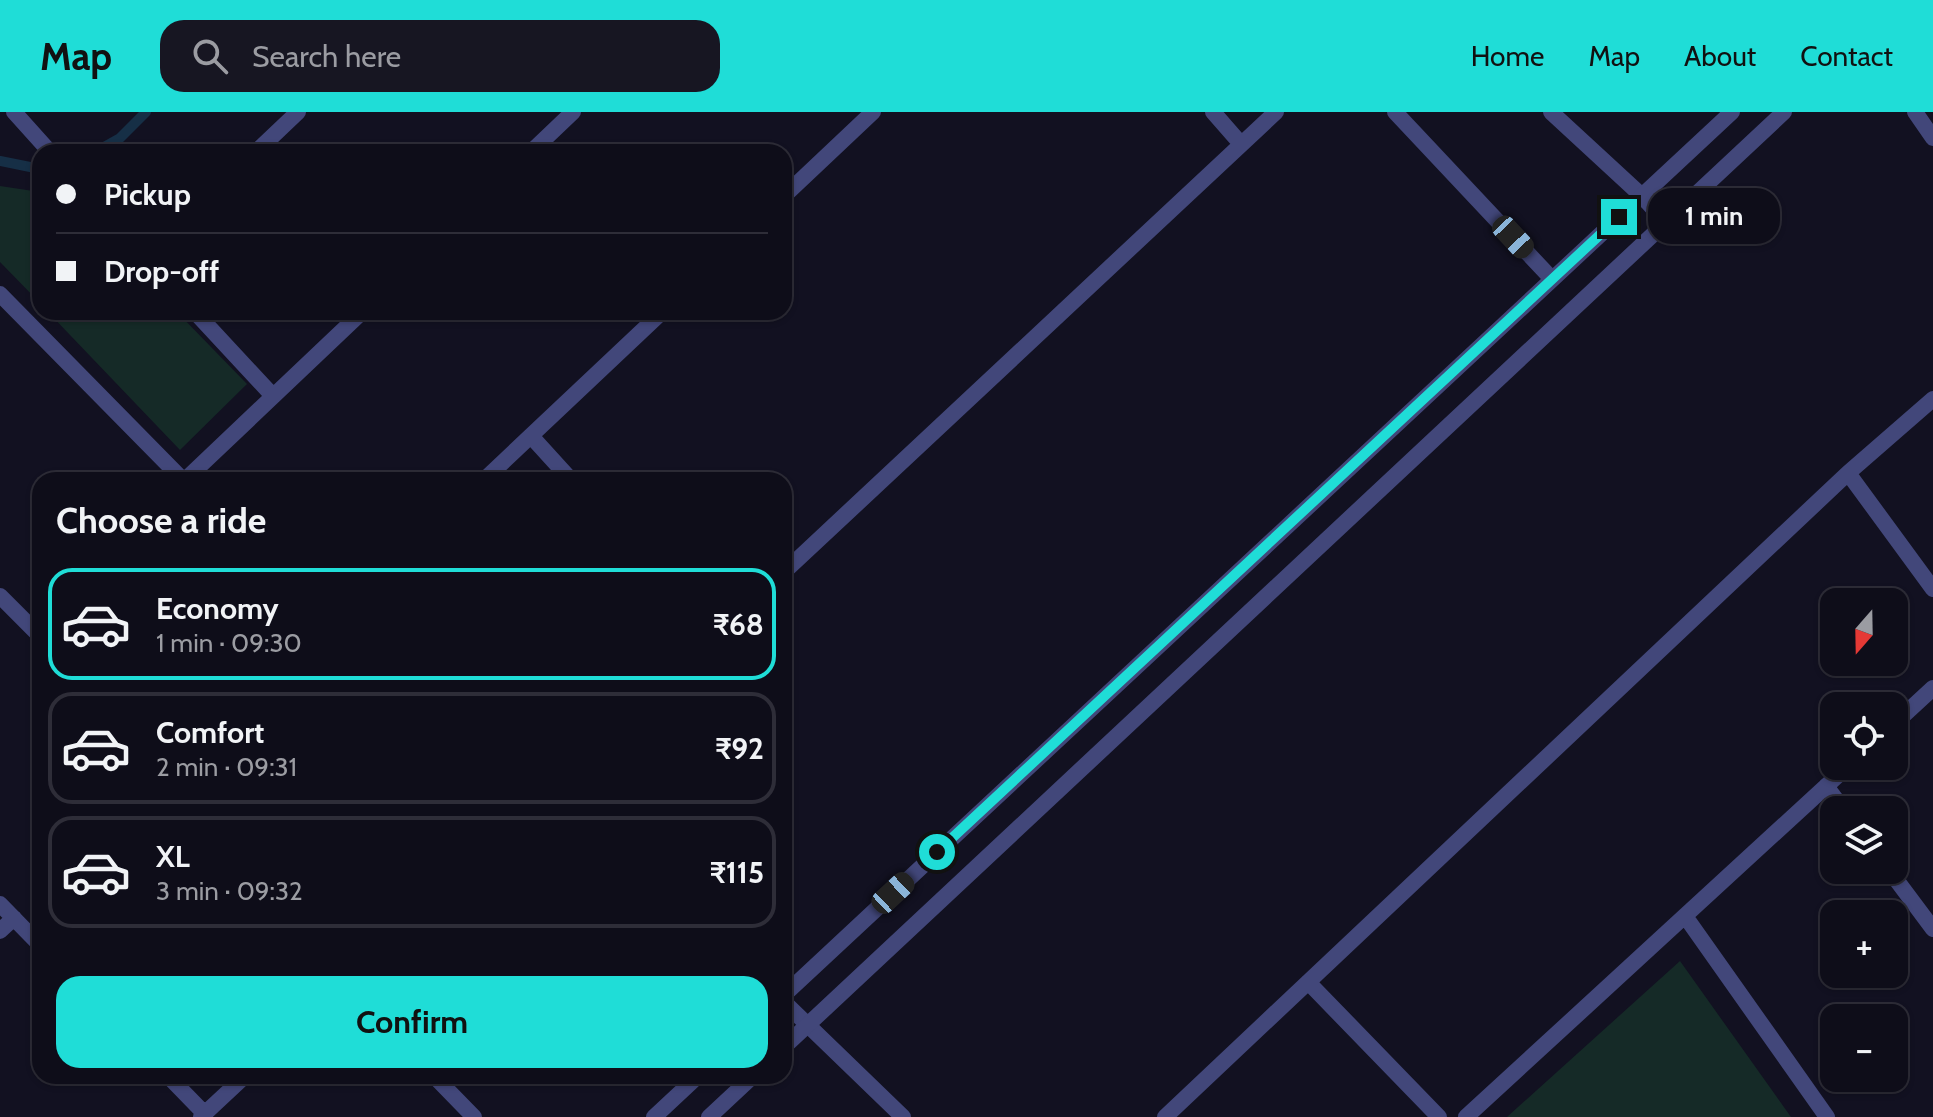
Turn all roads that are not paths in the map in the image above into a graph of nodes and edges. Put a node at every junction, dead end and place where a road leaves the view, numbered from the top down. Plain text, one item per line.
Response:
1 (14, 112) edge
2 (298, 112) edge
3 (573, 112) edge
4 (873, 112) edge
5 (1213, 112) edge
6 (1276, 112) edge
7 (1395, 112) edge
8 (1551, 112) edge
9 (1732, 112) edge
10 (1784, 112) edge
11 (1915, 112) edge
12 (1933, 138) edge
13 (43, 144) edge
14 (264, 144) edge
15 (539, 144) edge
16 (1241, 144) junction
17 (792, 188) edge
18 (1642, 196) junction
19 (1665, 222) junction
20 (1552, 279) junction
21 (0, 294) edge
22 (202, 320) edge
23 (354, 320) edge
24 (654, 320) edge
25 (273, 396) junction
26 (1933, 399) edge
27 (531, 436) junction
28 (176, 472) edge
29 (192, 472) edge
30 (493, 472) edge
31 (564, 472) edge
32 (1848, 473) junction
33 (792, 565) edge
34 (1933, 589) edge
35 (0, 596) edge
36 (32, 628) edge
37 (1933, 688) edge
38 (1908, 711) edge
39 (1833, 780) edge
40 (1826, 786) junction
41 (1834, 796) edge
42 (1899, 884) edge
43 (0, 904) edge
44 (1685, 916) junction
45 (14, 918) junction
46 (1933, 929) edge
47 (0, 931) edge
48 (32, 937) edge
49 (1308, 982) junction
50 (792, 988) edge
51 (792, 1010) edge
52 (808, 1025) junction
53 (792, 1040) edge
54 (175, 1084) edge
55 (236, 1084) edge
56 (442, 1084) edge
57 (689, 1084) edge
58 (744, 1084) edge
59 (203, 1115) edge
60 (1171, 1115) edge
61 (474, 1117) edge
62 (654, 1117) edge
63 (709, 1117) edge
64 (903, 1117) edge
65 (1439, 1117) edge
66 (1466, 1117) edge
67 (1827, 1117) edge

1 - 13 street
2 - 14 street
3 - 15 street
4 - 17 street
5 - 16 street
6 - 16 street
7 - 20 street
8 - 18 street
9 - 18 street
10 - 19 street
11 - 12 street
16 - 33 street
18 - 19 street
18 - 20 street
19 - 52 street
20 - 50 street
21 - 28 street
22 - 25 street
23 - 25 street
24 - 27 street
25 - 29 street
26 - 32 street
27 - 30 street
27 - 31 street
32 - 34 street
32 - 49 street
35 - 36 street
37 - 38 street
39 - 40 street
40 - 41 street
40 - 44 street
42 - 46 street
43 - 45 street
44 - 66 street
44 - 67 street
45 - 47 street
45 - 48 street
49 - 60 street
49 - 65 street
51 - 52 street
52 - 53 street
52 - 64 street
54 - 59 street
55 - 59 street
56 - 61 street
57 - 62 street
58 - 63 street

